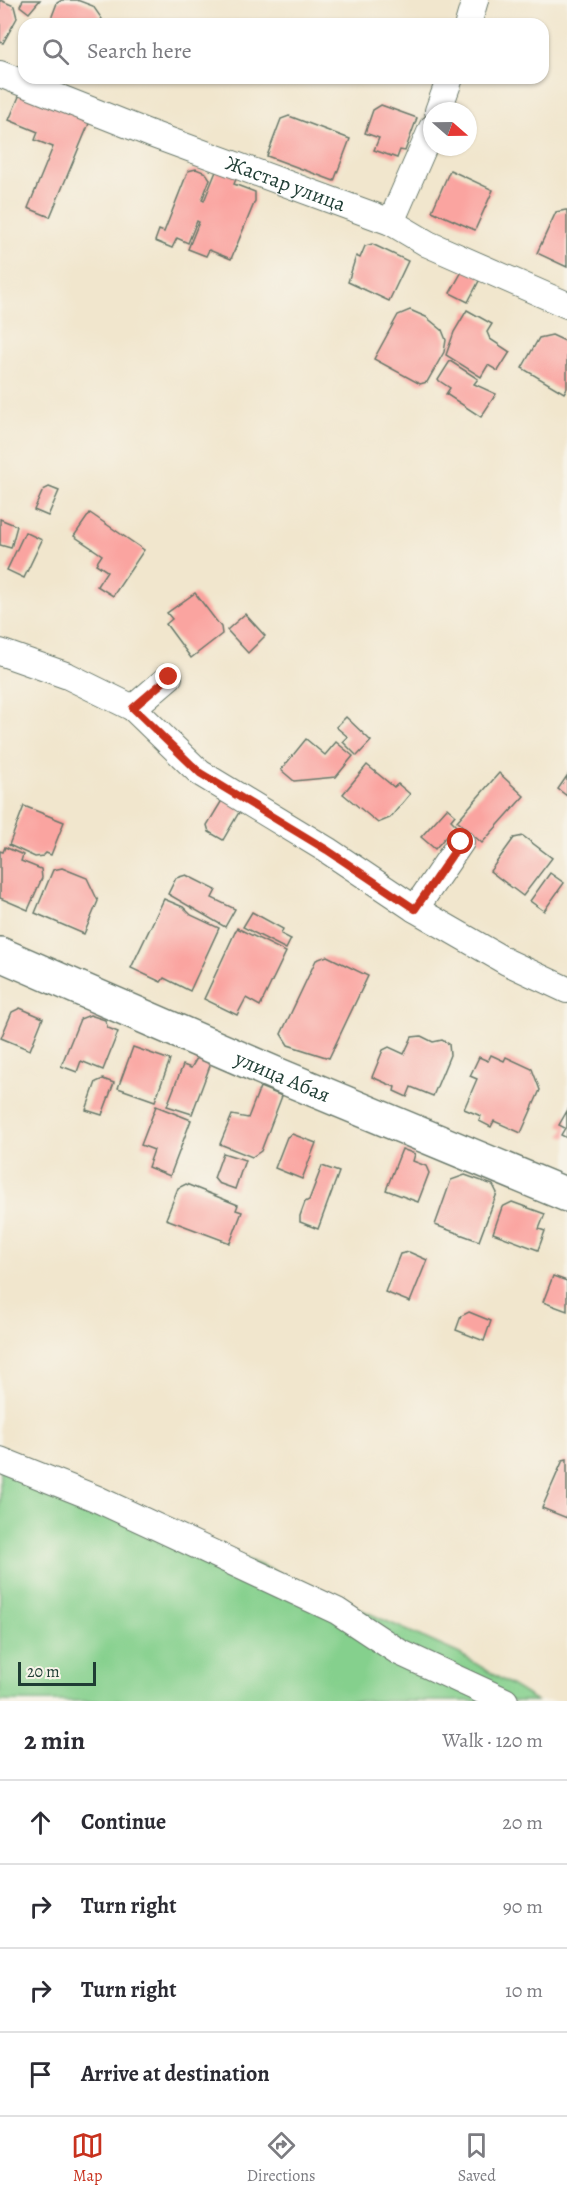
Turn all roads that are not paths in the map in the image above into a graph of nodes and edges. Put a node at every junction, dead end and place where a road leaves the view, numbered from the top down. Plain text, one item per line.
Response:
1 (475, 0) edge
2 (470, 18) edge
3 (0, 74) edge
4 (18, 81) edge
5 (25, 84) edge
6 (448, 84) edge
7 (441, 102) edge
8 (423, 149) edge
9 (391, 222) junction
10 (567, 305) edge
11 (0, 652) edge
12 (169, 677) dead end
13 (133, 708) junction
14 (461, 842) dead end
15 (415, 909) junction
16 (0, 954) edge
17 (567, 990) edge
18 (567, 1195) edge
19 (0, 1460) edge
20 (505, 1701) edge

1 - 2 street
3 - 4 street, Жастар улица
5 - 9 street, Жастар улица
6 - 7 street
8 - 9 street
9 - 10 street, Жастар улица
11 - 13 street
12 - 13 street
13 - 15 street
14 - 15 street
15 - 17 street
16 - 18 main road, улица Абая
19 - 20 street

